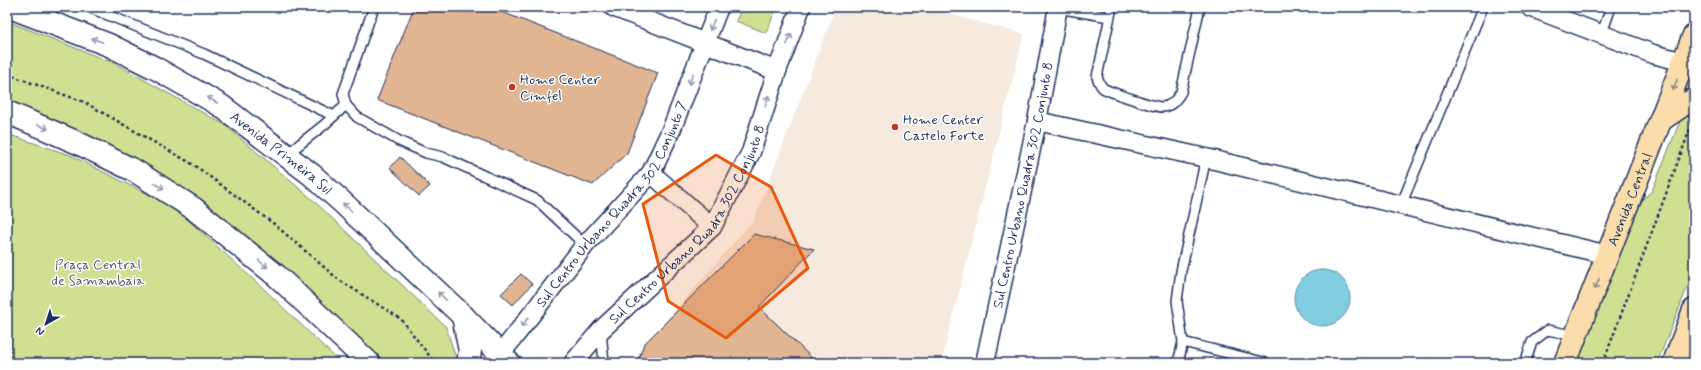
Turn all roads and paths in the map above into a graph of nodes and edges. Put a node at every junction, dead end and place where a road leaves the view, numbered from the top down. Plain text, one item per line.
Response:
1 (10, 7) edge
2 (88, 7) edge
3 (374, 7) edge
4 (613, 7) edge
5 (719, 7) edge
6 (801, 7) edge
7 (1057, 7) edge
8 (1112, 7) edge
9 (1200, 7) edge
10 (1483, 7) edge
11 (1530, 7) edge
12 (1611, 7) edge
13 (1109, 17) junction
14 (1602, 33) junction
15 (1694, 35) edge
16 (705, 43) junction
17 (1684, 62) junction
18 (777, 71) junction
19 (7, 74) edge
20 (1694, 100) edge
21 (346, 105) junction
22 (7, 112) edge
23 (334, 116) junction
24 (1661, 120) junction
25 (1694, 120) edge
26 (1037, 121) junction
27 (286, 155) junction
28 (1206, 158) junction
29 (651, 173) junction
30 (1401, 205) junction
31 (712, 227) junction
32 (585, 244) junction
33 (1608, 255) junction
34 (1694, 310) edge
35 (463, 316) junction
36 (601, 330) junction
37 (1576, 336) junction
38 (1183, 342) junction
39 (504, 359) edge
40 (1261, 362) edge
41 (369, 363) edge
42 (436, 363) edge
43 (468, 363) edge
44 (573, 363) edge
45 (604, 363) edge
46 (985, 363) edge
47 (1178, 363) edge
48 (1524, 363) edge
49 (1565, 363) edge
50 (1603, 363) edge
51 (1674, 363) edge

27 -> 1 main road, Avenida Primeira Sul
2 - 23 lane
3 - 21 lane
4 - 16 street
5 -> 16 street, Sul Centro Urbano Quadra 302 Conjunto 7
18 -> 6 street, Sul Centro Urbano Quadra 302 Conjunto 8
7 - 13 lane
7 - 26 street, Sul Centro Urbano Quadra 302 Conjunto 8
8 - 13 lane
9 - 13 lane
10 - 30 lane
11 - 14 street
12 - 14 lane
14 - 17 street
15 - 17 main road, Avenida Central
16 - 18 street
16 -> 29 street, Sul Centro Urbano Quadra 302 Conjunto 7
17 -> 24 main road, Avenida Central
31 -> 18 street, Sul Centro Urbano Quadra 302 Conjunto 8
19 - 42 path
20 - 24 main road
21 - 23 lane
21 - 32 lane
22 -> 41 main road
23 - 27 lane
24 - 33 main road, Avenida Central
25 - 50 path
26 - 28 street
26 - 46 street, Sul Centro Urbano Quadra 302 Conjunto 8
35 -> 27 main road, Avenida Primeira Sul
28 - 30 street
28 - 38 lane
29 - 31 street
29 - 32 street, Sul Centro Urbano Quadra 302 Conjunto 7
30 - 33 street
31 - 36 street, Sul Centro Urbano Quadra 302 Conjunto 8
32 -> 39 street, Sul Centro Urbano Quadra 302 Conjunto 7
33 -> 37 main road, Avenida Central
34 - 51 main road
35 - 39 main road, Avenida Primeira Sul
35 - 43 main road
36 - 44 street, Sul Centro Urbano Quadra 302 Conjunto 8
36 - 45 lane
37 - 48 lane
37 - 49 main road, Avenida Central
38 - 40 lane
38 - 47 lane

